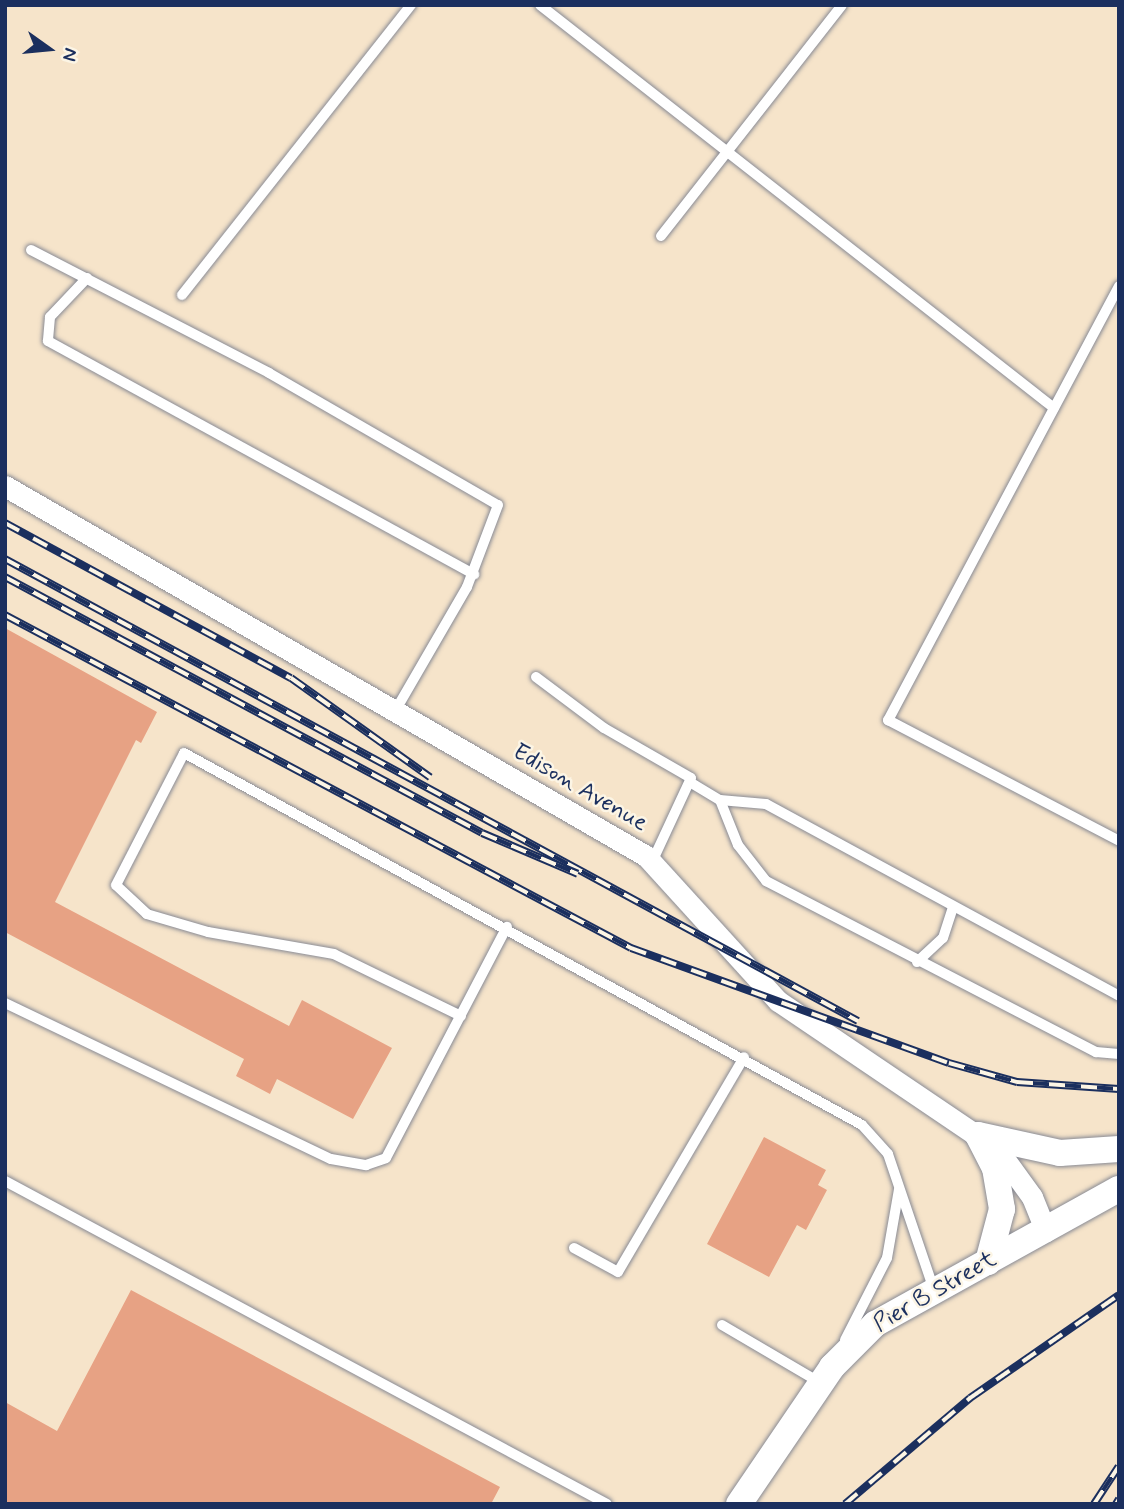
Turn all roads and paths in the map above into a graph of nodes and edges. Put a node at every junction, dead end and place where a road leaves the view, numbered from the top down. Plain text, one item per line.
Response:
1 (411, 5) edge
2 (540, 5) edge
3 (842, 5) edge
4 (726, 152) junction
5 (661, 236) dead end
6 (31, 250) dead end
7 (87, 278) junction
8 (1119, 286) edge
9 (182, 295) dead end
10 (1054, 408) junction
11 (5, 486) edge
12 (474, 574) junction
13 (536, 677) dead end
14 (394, 711) junction
15 (692, 784) junction
16 (720, 800) junction
17 (1119, 841) edge
18 (652, 862) junction
19 (953, 906) junction
20 (507, 927) junction
21 (917, 962) junction
22 (1119, 996) edge
23 (5, 1003) edge
24 (461, 1016) junction
25 (1119, 1054) edge
26 (744, 1057) junction
27 (978, 1135) junction
28 (1119, 1149) edge
29 (5, 1181) edge
30 (900, 1183) junction
31 (1119, 1189) edge
32 (1046, 1231) junction
33 (574, 1248) dead end
34 (988, 1262) junction
35 (934, 1290) junction
36 (722, 1325) dead end
37 (826, 1375) junction
38 (607, 1504) edge
39 (739, 1504) edge

1 - 9 lane
2 - 4 lane
3 - 4 lane
4 - 5 lane
4 - 10 lane
6 - 7 lane
7 - 12 lane
7 - 12 lane
8 - 10 lane
10 - 17 lane
11 - 14 street, Edison Avenue
12 - 14 lane
13 - 15 lane
14 - 18 street, Edison Avenue
15 - 16 lane
15 - 18 lane
16 - 19 lane
16 - 21 lane
18 - 27 street, Edison Avenue
19 - 21 lane
19 - 22 lane
20 - 24 lane
20 - 24 lane
20 - 26 lane
21 - 25 lane
23 - 24 lane
26 - 30 lane
26 - 33 lane
27 - 28 street
27 - 32 street, Edison Avenue
27 - 34 street
29 - 38 lane
30 - 35 lane
30 - 37 lane
31 - 32 street, Pier B Street
32 - 34 street, Pier B Street
34 - 35 street, Pier B Street
35 - 37 street, Pier B Street
36 - 37 lane
37 - 39 street, Pier B Street

